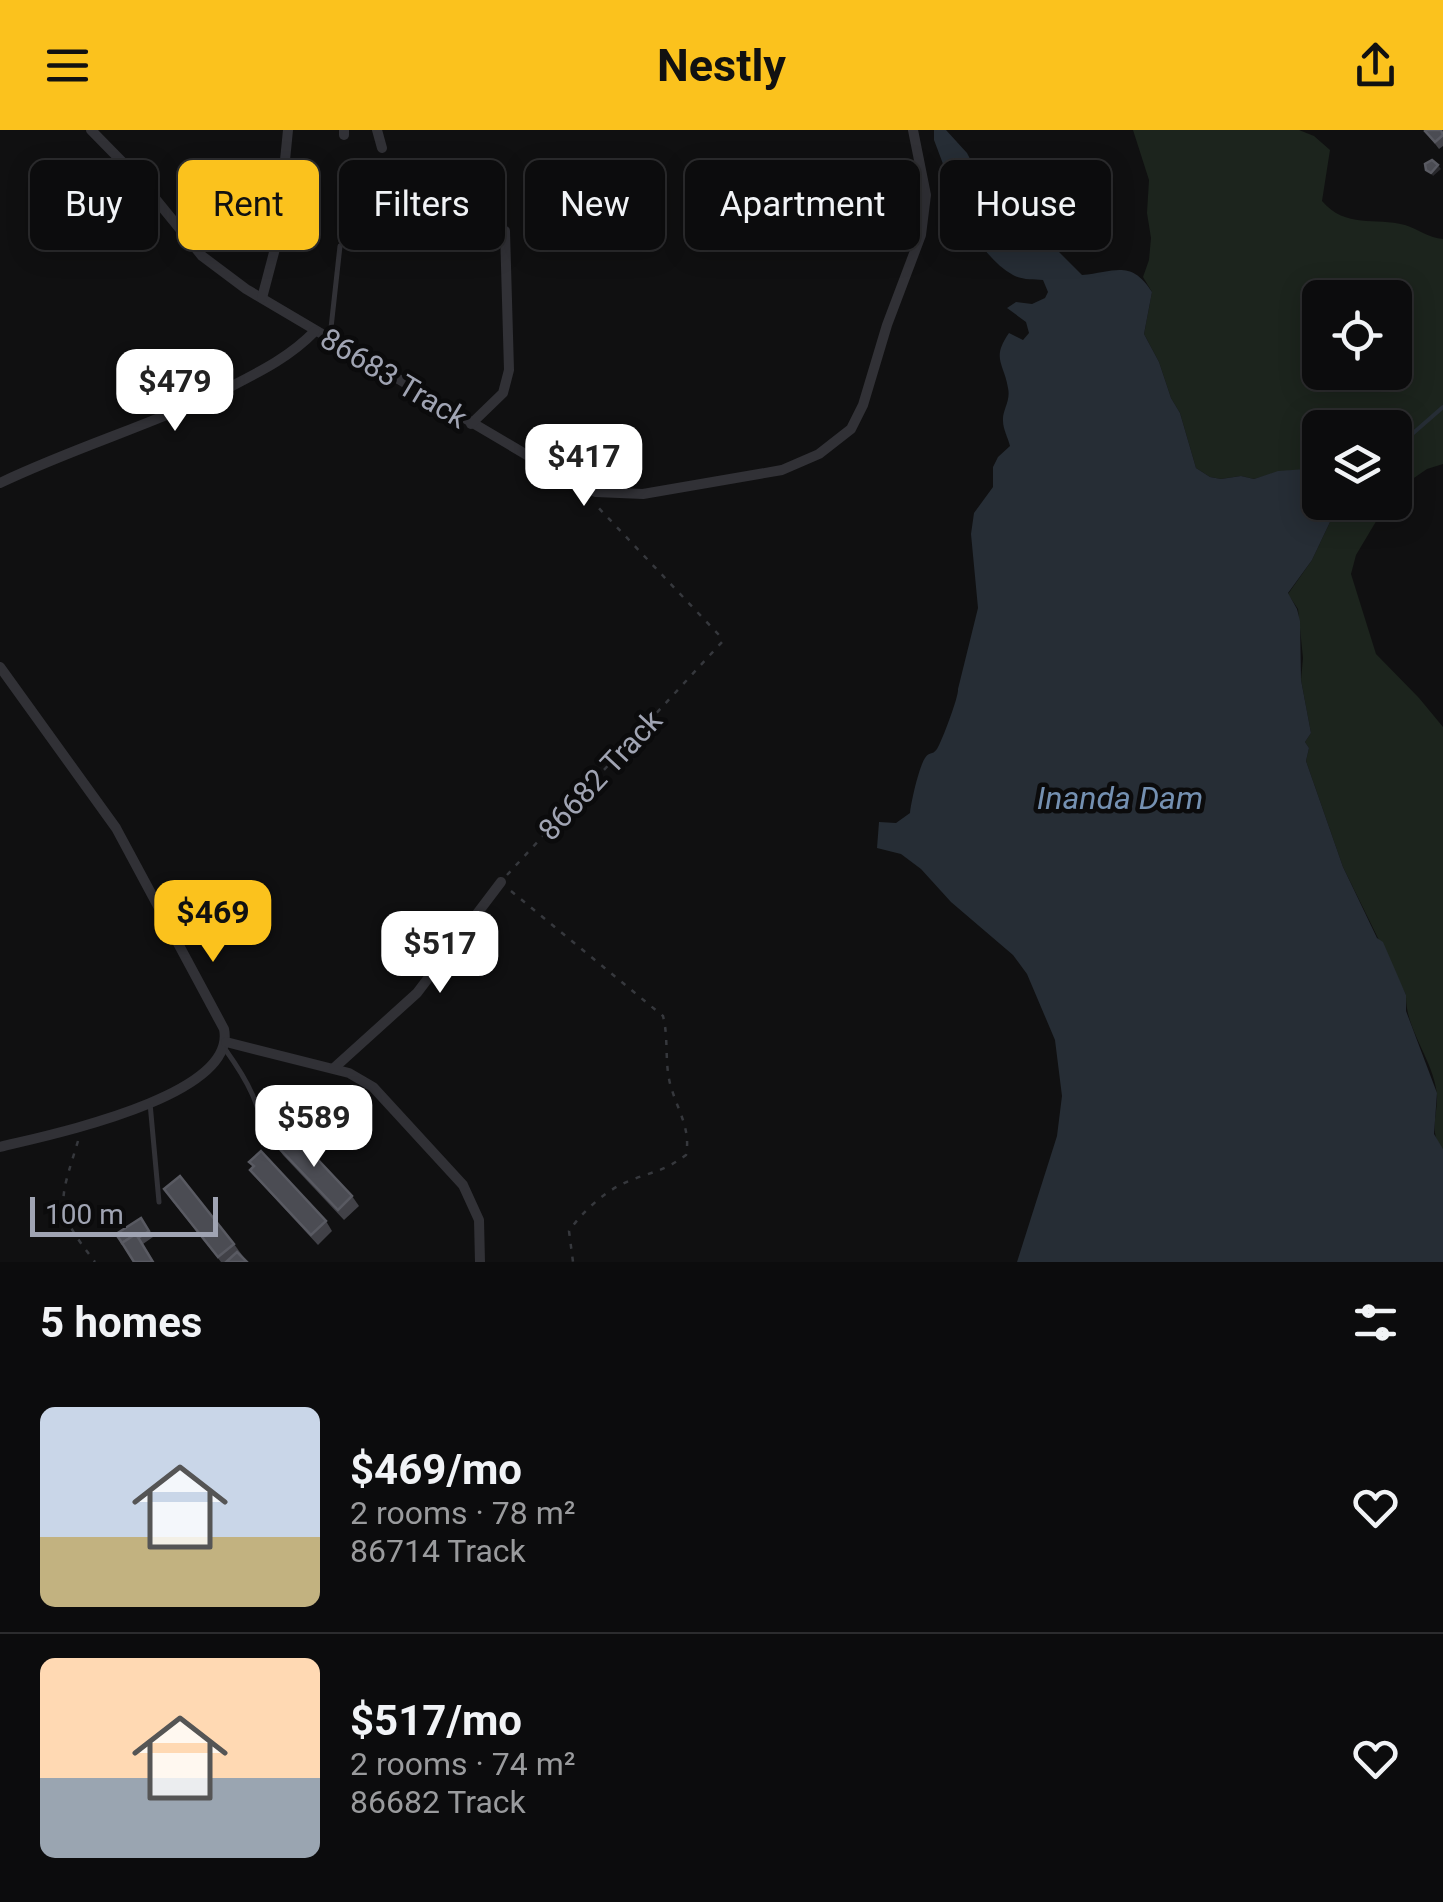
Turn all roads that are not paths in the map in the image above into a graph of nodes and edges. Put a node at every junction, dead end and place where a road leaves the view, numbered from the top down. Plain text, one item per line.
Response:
1 (92, 130) edge
2 (288, 130) edge
3 (377, 130) edge
4 (913, 130) edge
5 (382, 148) dead end
6 (505, 232) dead end
7 (340, 250) edge
8 (262, 298) junction
9 (315, 331) junction
10 (330, 340) junction
11 (472, 424) junction
12 (0, 483) edge
13 (0, 667) edge
14 (501, 882) road end
15 (226, 1046) junction
16 (334, 1068) junction
17 (150, 1103) junction
18 (266, 1146) dead end
19 (0, 1147) edge
20 (159, 1202) dead end
21 (480, 1262) edge

1 - 8 street, 86683 Track
2 - 8 street
3 - 5 street
4 - 11 street, 86683 Track
6 - 11 street
7 - 10 lane
8 - 9 street, 86683 Track
9 - 10 street, 86683 Track
9 - 12 street
10 - 11 street, 86683 Track
13 - 15 street
14 - 16 street
15 - 16 street
15 - 17 street
15 - 18 lane
16 - 21 street
17 - 19 street
17 - 20 lane

